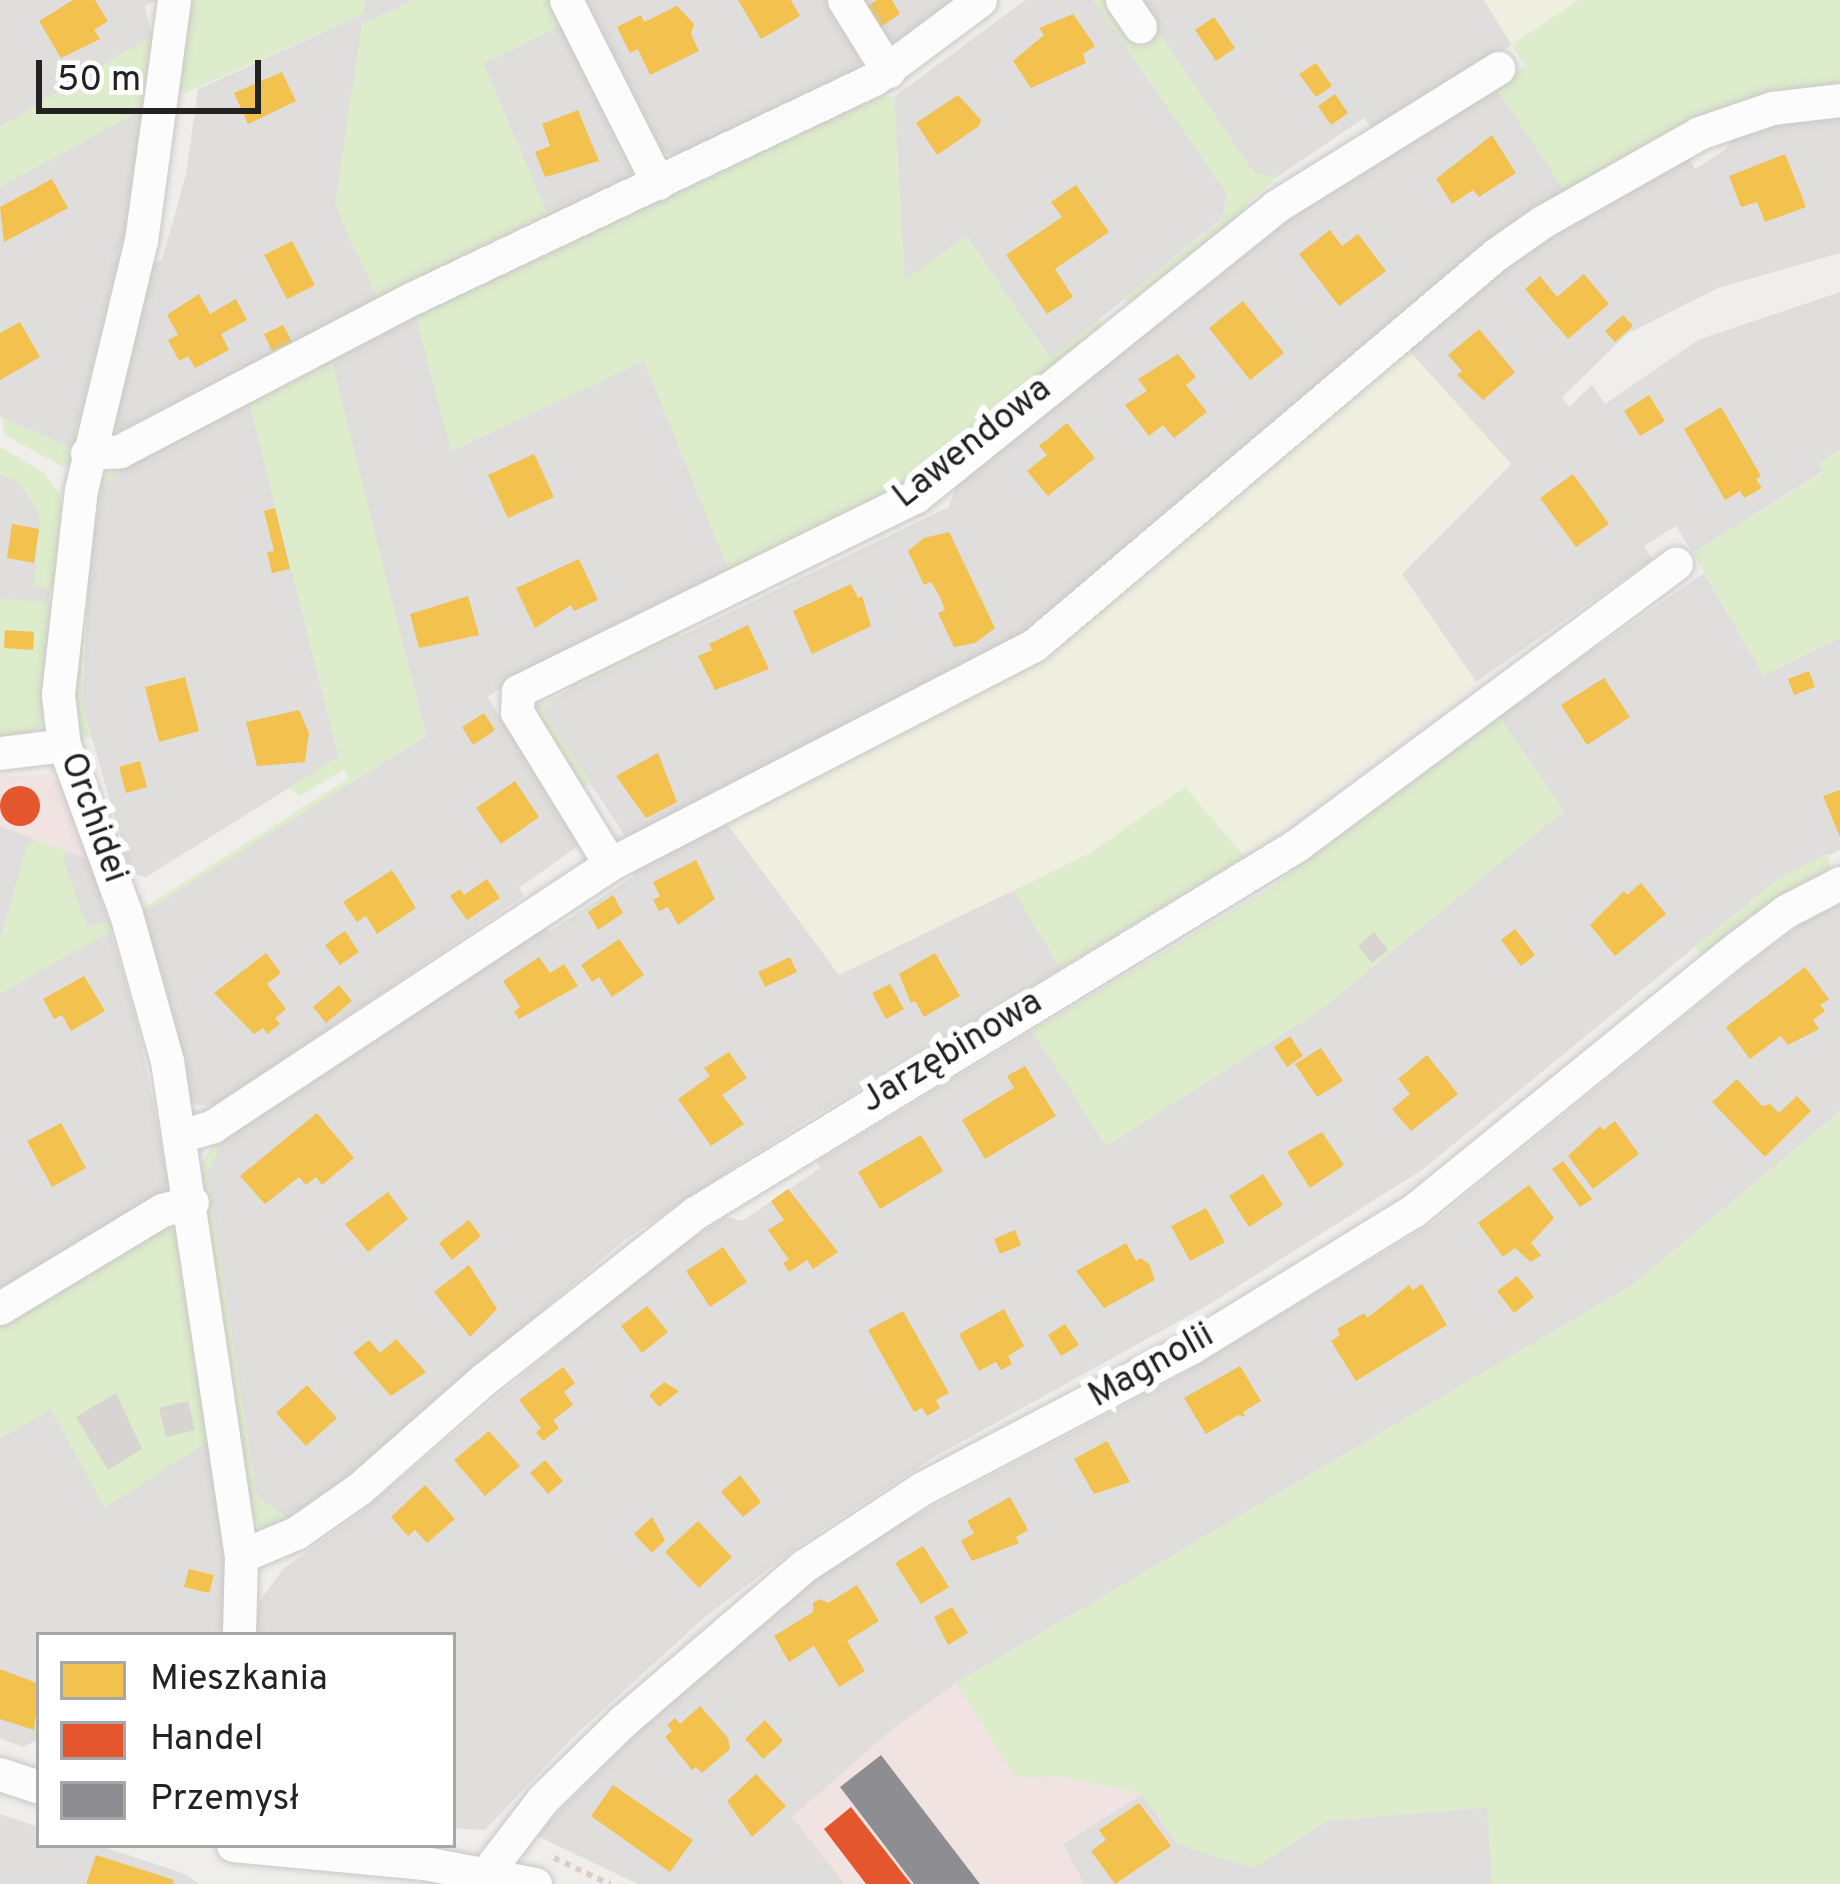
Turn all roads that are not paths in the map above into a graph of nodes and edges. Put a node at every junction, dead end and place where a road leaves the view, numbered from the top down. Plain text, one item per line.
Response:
1 (175, 0) edge
2 (566, 0) edge
3 (844, 0) edge
4 (980, 0) edge
5 (1498, 68) dead end
6 (888, 70) junction
7 (1840, 100) edge
8 (658, 183) junction
9 (88, 453) junction
10 (1676, 564) dead end
11 (64, 746) junction
12 (0, 753) edge
13 (610, 864) junction
14 (1840, 884) edge
15 (181, 1136) junction
16 (192, 1202) junction
17 (0, 1308) edge
18 (241, 1556) junction
19 (239, 1632) edge
20 (0, 1774) edge
21 (36, 1786) edge
22 (261, 1848) edge
23 (487, 1872) junction
24 (536, 1884) edge

1 - 9 street, Orchidei
2 - 8 street
3 - 6 street
4 - 6 street
5 - 13 street, Lawendowa
6 - 8 street
7 - 13 street
8 - 9 street
9 - 11 street, Orchidei
10 - 18 street, Jarzębinowa
11 - 12 street
11 - 15 street, Orchidei
13 - 15 street
14 - 23 street, Magnolii
15 - 16 street, Orchidei
16 - 17 street
16 - 18 street, Orchidei
18 - 19 street, Orchidei
20 - 21 street
22 - 23 street
23 - 24 street

